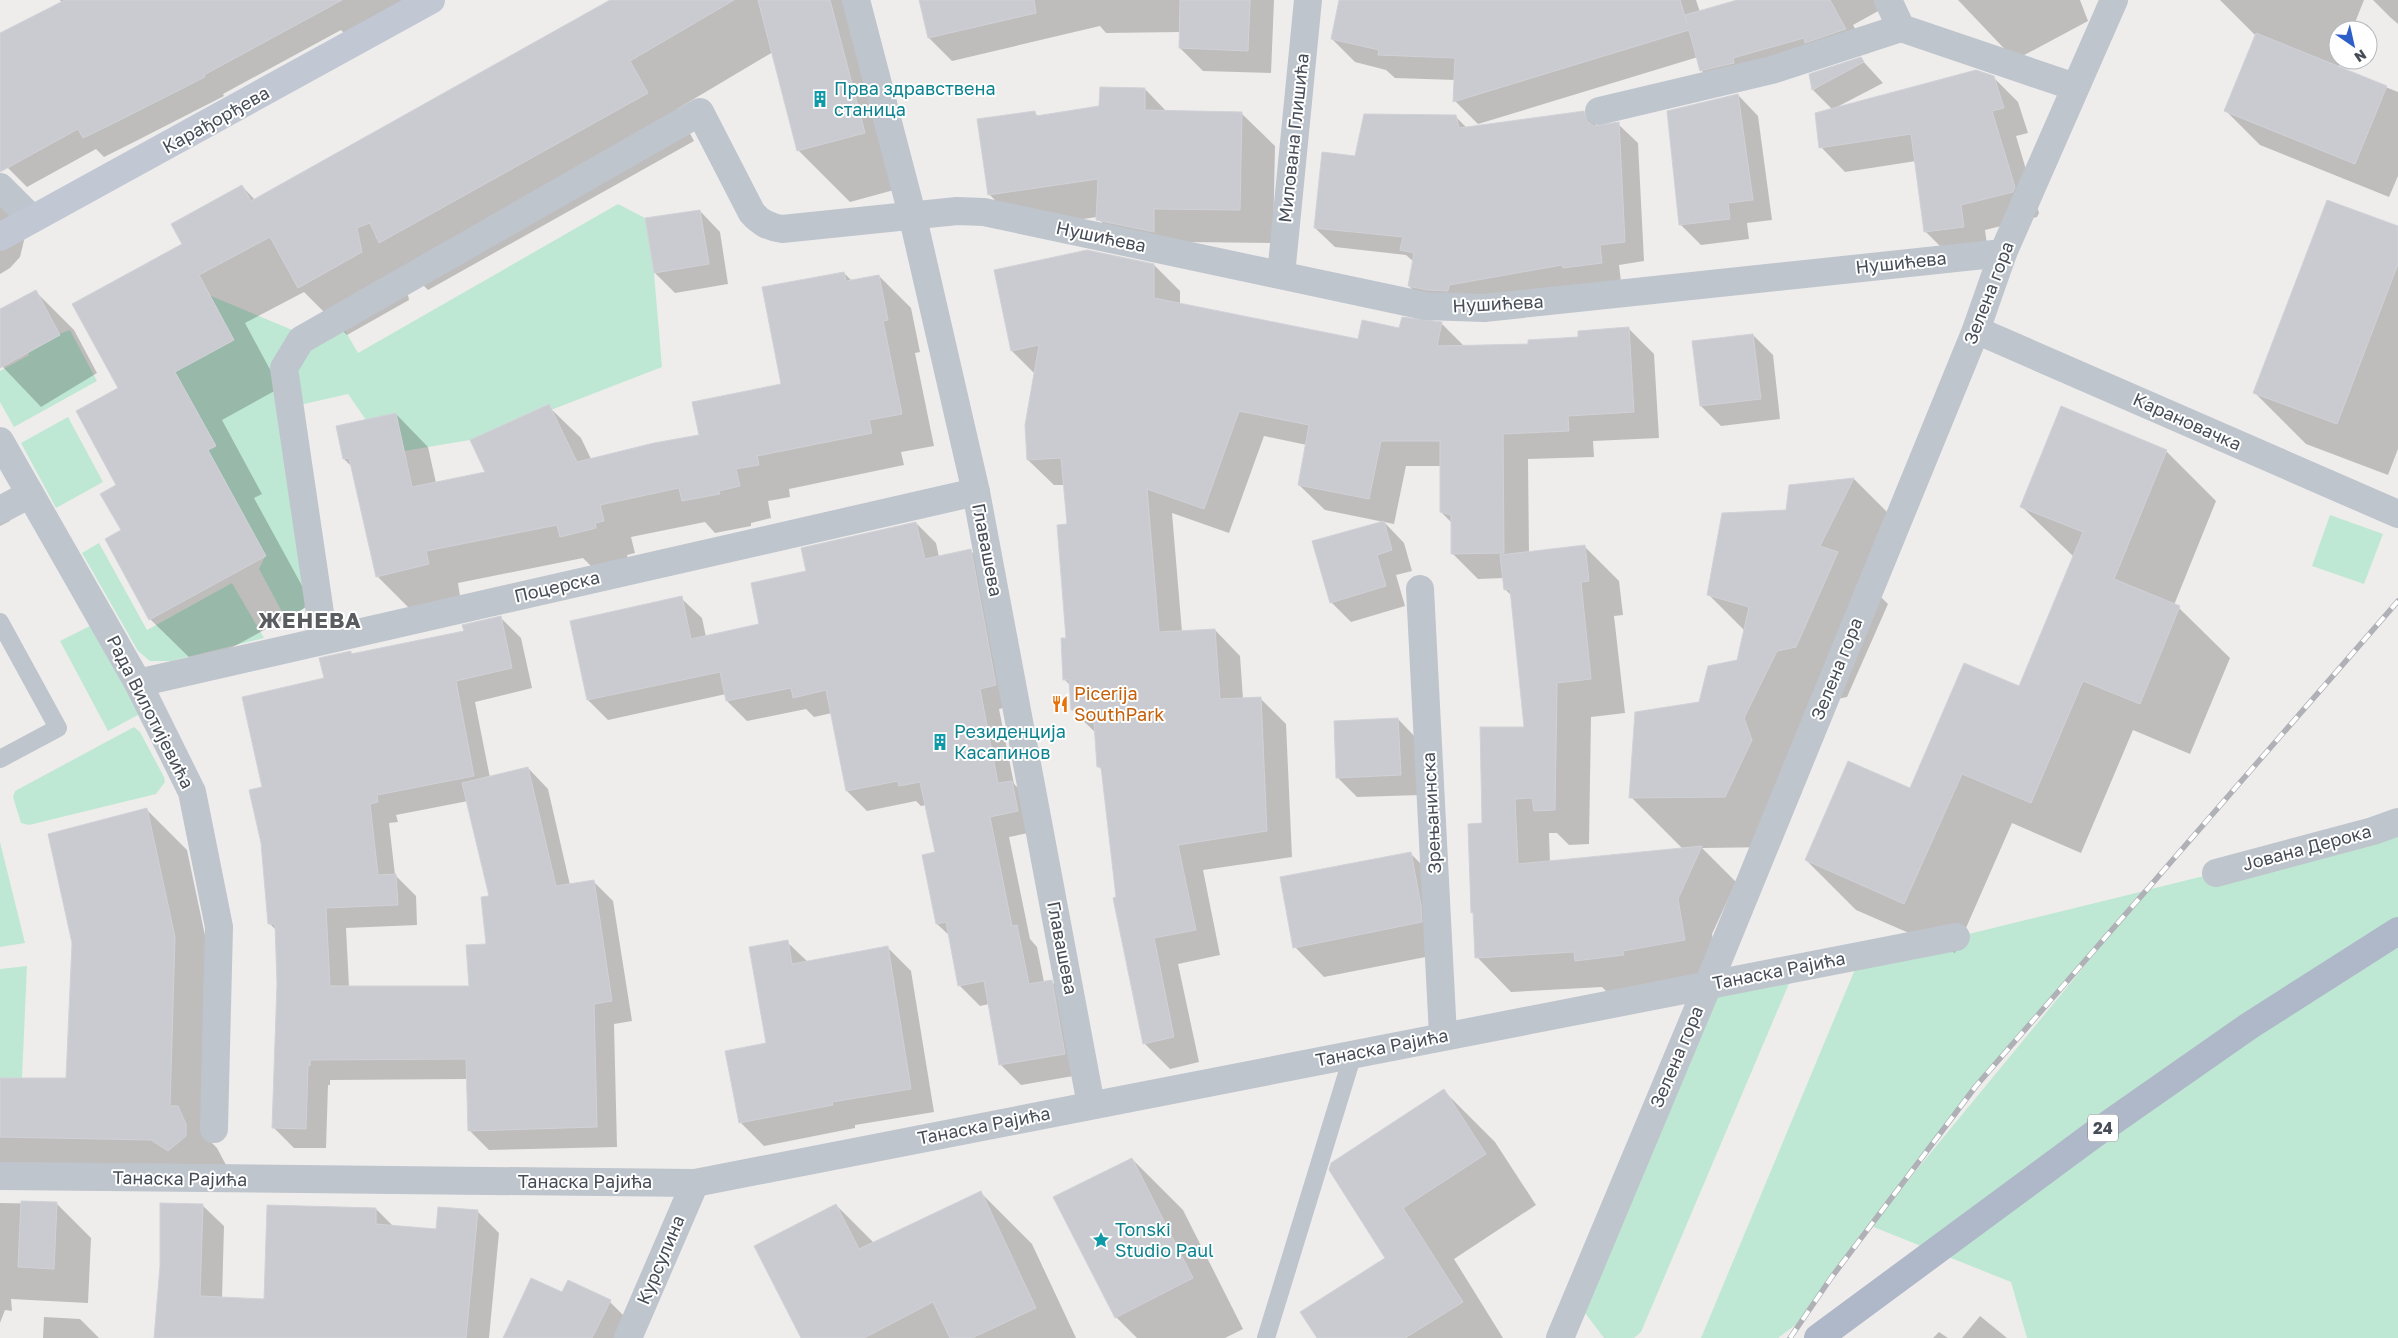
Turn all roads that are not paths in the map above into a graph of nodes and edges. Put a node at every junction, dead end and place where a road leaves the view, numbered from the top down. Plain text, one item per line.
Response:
1 (431, 0) edge
2 (856, 0) edge
3 (1308, 0) edge
4 (1888, 0) edge
5 (2114, 0) edge
6 (1901, 28) junction
7 (2076, 87) junction
8 (1599, 111) dead end
9 (0, 188) edge
10 (912, 214) junction
11 (32, 219) junction
12 (0, 237) edge
13 (2003, 253) junction
14 (1281, 275) junction
15 (1976, 330) junction
16 (0, 441) edge
17 (976, 492) junction
18 (30, 494) junction
19 (0, 510) edge
20 (2398, 514) edge
21 (1420, 589) dead end
22 (0, 622) edge
23 (324, 640) junction
24 (138, 683) junction
25 (0, 759) edge
26 (2398, 822) edge
27 (2216, 873) dead end
28 (2398, 931) edge
29 (1956, 937) dead end
30 (1708, 985) junction
31 (1443, 1036) junction
32 (1353, 1054) junction
33 (1091, 1105) junction
34 (214, 1129) dead end
35 (0, 1176) edge
36 (695, 1183) junction
37 (628, 1338) edge
38 (1266, 1338) edge
39 (1560, 1338) edge
40 (1818, 1338) edge

1 - 11 street, Карађорђева
2 - 10 street, Главашева
3 - 14 street, Милована Глишића
4 - 6 street
5 - 7 street, Зелена гора
6 - 7 street
6 - 8 street
7 - 13 street, Зелена гора
9 - 11 street
10 - 14 street, Нушићева
10 - 17 street, Главашева
10 - 23 street, Нушићева
11 - 12 street, Карађорђева
13 - 14 street, Нушићева
13 - 15 street, Зелена гора
15 - 20 street, Карановачка
15 - 30 street, Зелена гора
16 - 18 street, Рада Вилотијевића
17 - 23 street, Поцерска
17 - 33 street, Главашева
18 - 19 street
18 - 24 street, Рада Вилотијевића
21 - 31 street, Зрењанинска
22 - 25 lane
23 - 24 street, Поцерска
24 - 34 street, Рада Вилотијевића
26 - 27 street, Јована Дерока
28 - 40 main road, 24
29 - 30 street, Танаска Рајића
30 - 31 street, Танаска Рајића
30 - 39 street, Зелена гора
31 - 32 street, Танаска Рајића
32 - 33 street, Танаска Рајића
32 - 38 lane
33 - 36 street, Танаска Рајића
35 - 36 street, Танаска Рајића
36 - 37 street, Курсулина

